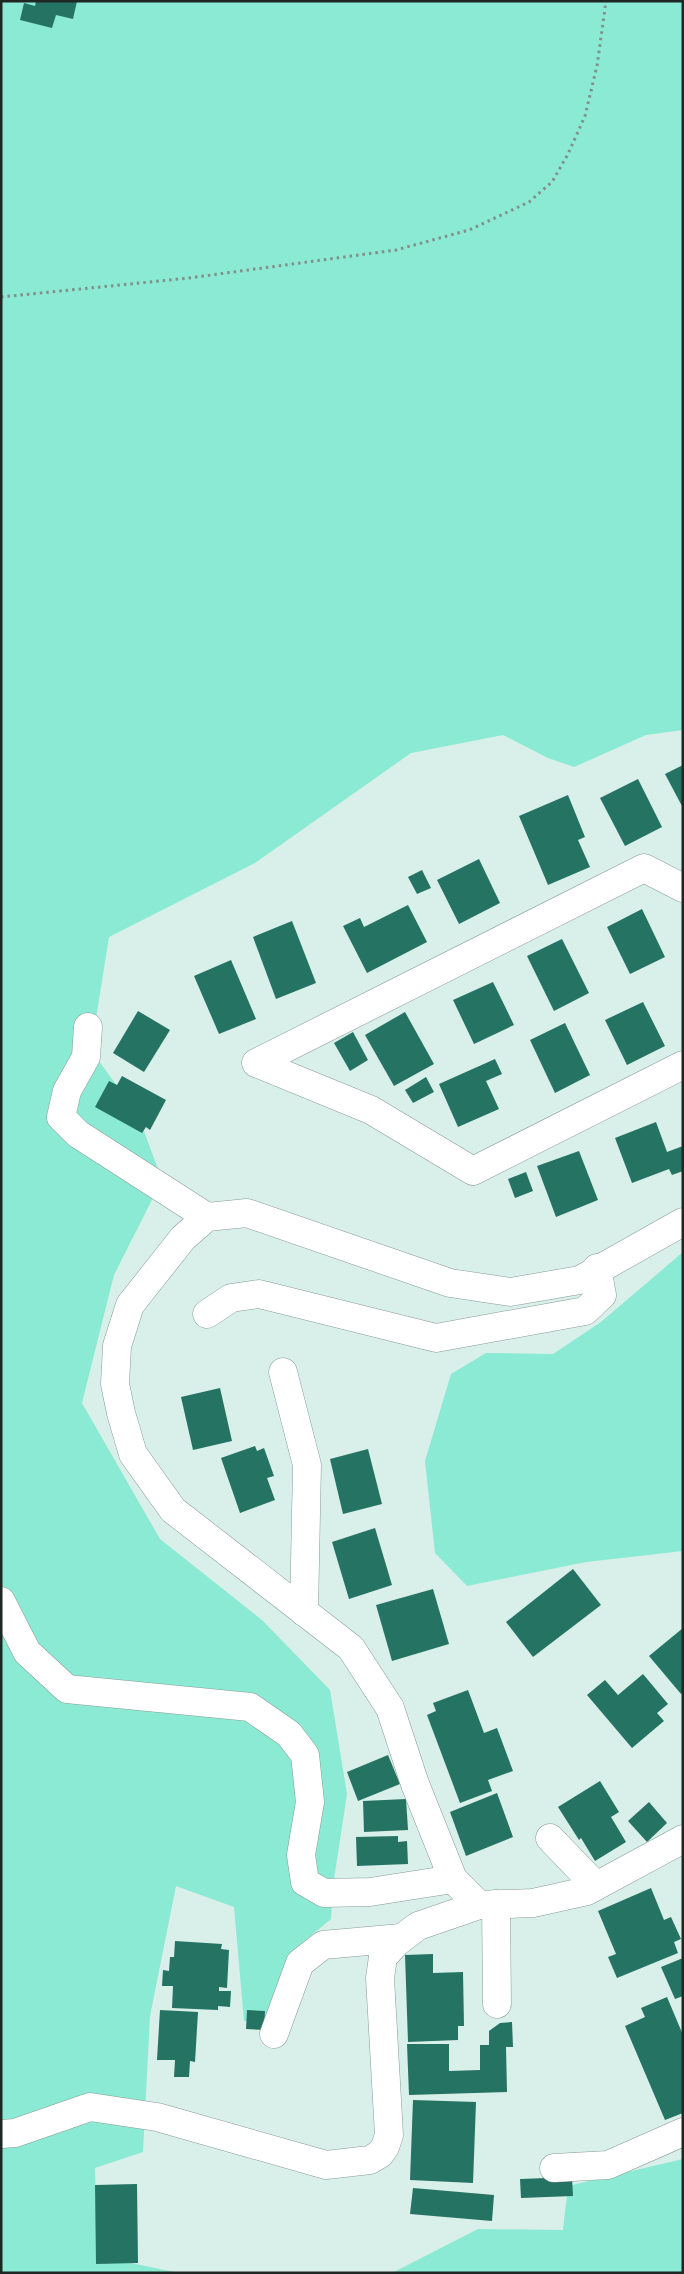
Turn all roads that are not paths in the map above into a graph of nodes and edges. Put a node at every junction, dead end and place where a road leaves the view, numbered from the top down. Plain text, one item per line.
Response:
1 (683, 888) edge
2 (88, 1027) dead end
3 (683, 1065) edge
4 (207, 1217) junction
5 (683, 1222) edge
6 (597, 1268) junction
7 (207, 1314) dead end
8 (283, 1372) dead end
9 (1, 1601) edge
10 (304, 1612) junction
11 (550, 1838) dead end
12 (683, 1839) edge
13 (453, 1879) junction
14 (596, 1886) junction
15 (487, 1905) junction
16 (401, 1938) junction
17 (497, 2004) dead end
18 (274, 2034) dead end
19 (683, 2132) edge
20 (1, 2134) edge
21 (554, 2168) dead end

1 - 3 street
2 - 4 street
4 - 6 street
4 - 10 street
5 - 6 street
6 - 7 street
8 - 10 street
9 - 13 street
10 - 13 street
11 - 14 street
12 - 14 street
13 - 15 street
14 - 15 street
15 - 16 street
15 - 17 street
16 - 18 street
16 - 20 street
19 - 21 street

